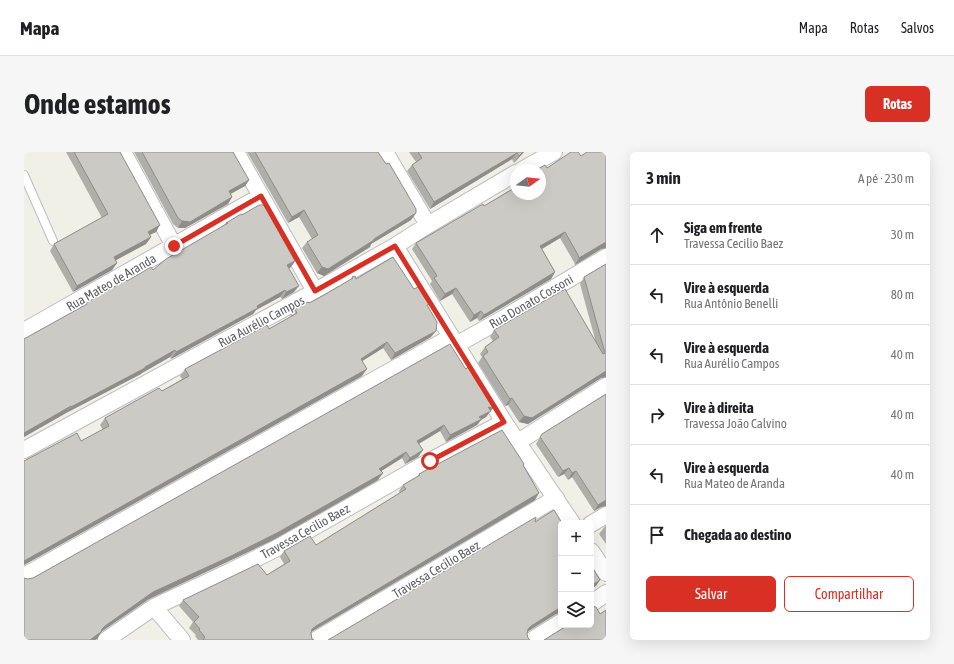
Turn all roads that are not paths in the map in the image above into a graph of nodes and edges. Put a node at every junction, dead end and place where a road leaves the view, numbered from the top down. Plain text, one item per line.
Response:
1 (123, 152) edge
2 (236, 152) edge
3 (384, 152) edge
4 (554, 152) edge
5 (533, 164) edge
6 (24, 175) edge
7 (510, 177) edge
8 (261, 196) junction
9 (428, 225) junction
10 (54, 241) dead end
11 (174, 246) junction
12 (395, 246) junction
13 (606, 257) edge
14 (315, 291) junction
15 (24, 331) edge
16 (454, 341) junction
17 (606, 386) edge
18 (504, 422) junction
19 (518, 442) junction
20 (24, 450) edge
21 (556, 498) junction
22 (606, 515) edge
23 (570, 520) edge
24 (594, 522) edge
25 (594, 555) edge
26 (606, 573) edge
27 (24, 576) edge
28 (606, 593) edge
29 (594, 602) edge
30 (154, 607) junction
31 (558, 624) edge
32 (106, 640) edge
33 (182, 640) edge
34 (316, 640) edge
35 (532, 640) edge

1 - 11 street
2 - 8 street
3 - 9 street
4 - 5 street
6 - 10 lane
7 - 9 street, Rua Aurélio Campos
8 - 11 street, Rua Mateo de Aranda
8 - 14 street
9 - 12 street, Rua Aurélio Campos
11 - 15 street, Rua Mateo de Aranda
12 - 14 street, Rua Aurélio Campos
12 - 16 street
13 - 16 street, Rua Donato Cossoni
14 - 20 street, Rua Aurélio Campos
16 - 18 street
16 - 27 street
17 - 19 street
18 - 19 street
18 - 30 street, Travessa Cecilio Baez
19 - 21 street
21 - 23 street
21 - 34 street, Travessa Cecílio Baez
22 - 24 street
25 - 26 street
28 - 29 street
30 - 32 street, Travessa Cecilio Baez
30 - 33 street
31 - 35 street

